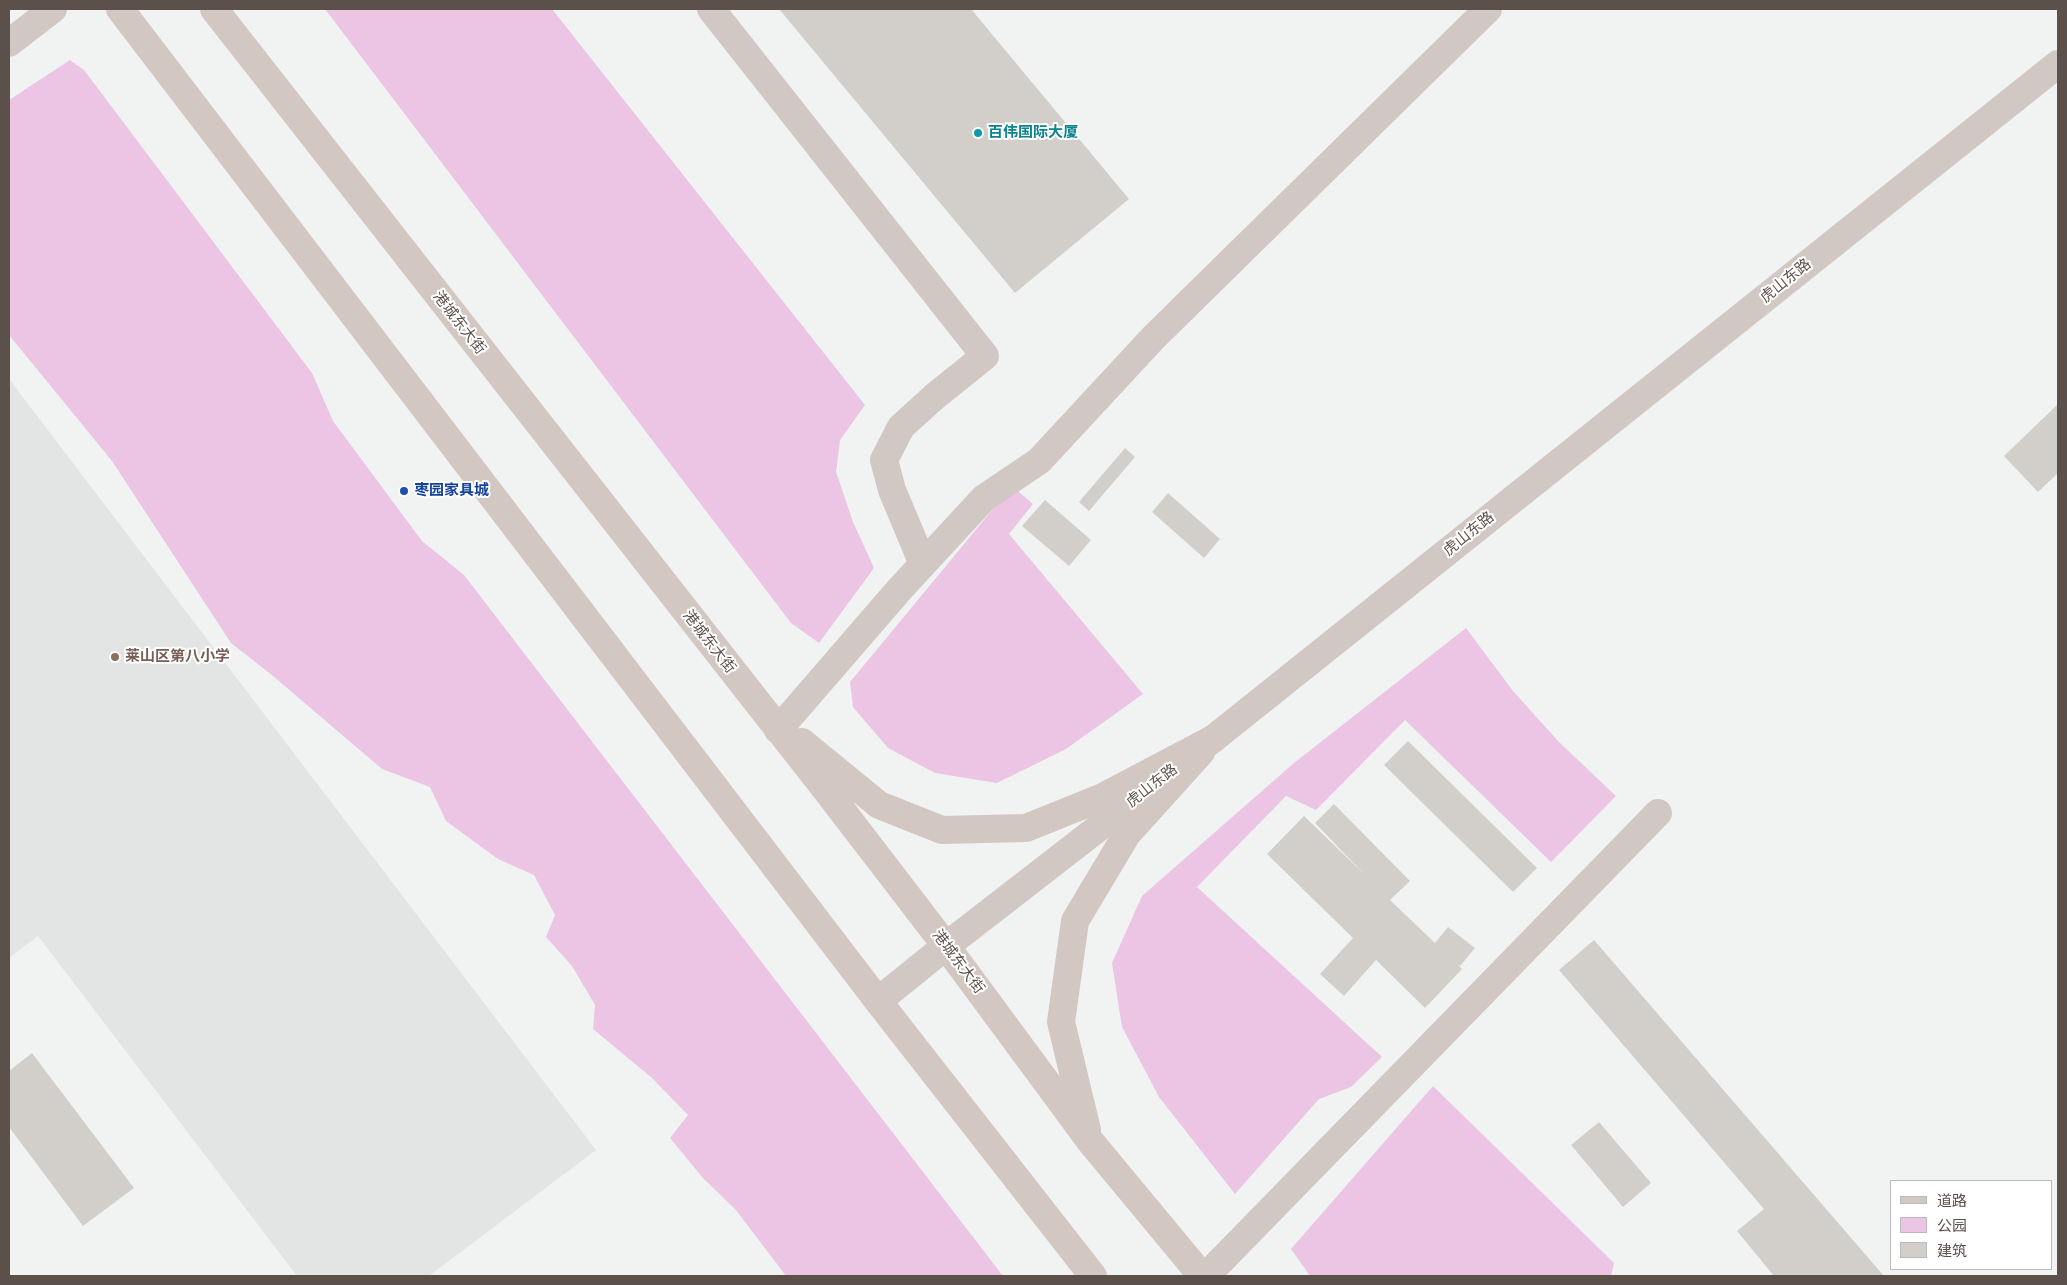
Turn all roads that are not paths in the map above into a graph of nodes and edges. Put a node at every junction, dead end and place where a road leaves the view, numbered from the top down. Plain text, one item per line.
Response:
1 (53, 9) edge
2 (120, 9) edge
3 (214, 9) edge
4 (711, 9) edge
5 (1488, 9) edge
6 (9, 43) edge
7 (2058, 64) edge
8 (923, 564) junction
9 (780, 727) junction
10 (1213, 739) junction
11 (1658, 813) dead end
12 (946, 946) junction
13 (878, 1002) junction
14 (1090, 1141) junction
15 (1093, 1276) edge
16 (1202, 1276) edge
17 (1206, 1276) edge

1 - 6 street
2 - 13 main road
3 - 9 main road, 港城东大街
4 - 8 street
5 - 8 street
7 - 10 street, 虎山东路
8 - 9 street
9 - 10 main road
9 - 12 main road, 港城东大街
10 - 12 street, 虎山东路
10 - 14 main road
11 - 17 street
12 - 13 street, 虎山东路
12 - 14 main road, 港城东大街
13 - 15 main road
14 - 16 main road, 港城东大街

